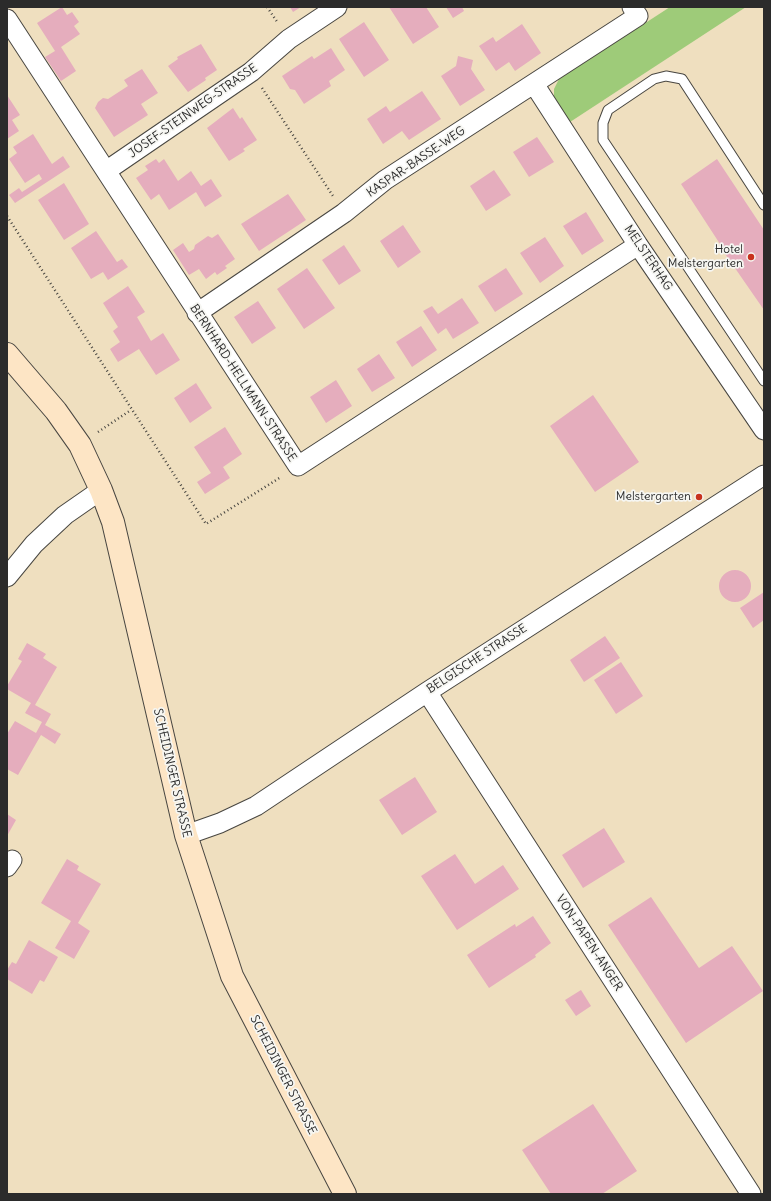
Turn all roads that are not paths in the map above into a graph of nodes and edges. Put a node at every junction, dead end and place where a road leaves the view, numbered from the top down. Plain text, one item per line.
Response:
1 (15, 7) edge
2 (337, 7) edge
3 (635, 11) edge
4 (7, 12) edge
5 (7, 19) edge
6 (534, 84) junction
7 (106, 171) junction
8 (764, 205) edge
9 (638, 245) junction
10 (197, 313) junction
11 (7, 354) edge
12 (764, 381) edge
13 (764, 430) edge
14 (764, 475) edge
15 (101, 490) junction
16 (7, 578) edge
17 (426, 692) junction
18 (186, 835) junction
19 (345, 1194) edge
20 (752, 1194) edge

1 - 4 street
2 - 7 street, JOSEF-STEINWEG-STRASSE
3 - 6 street, KASPAR-BASSE-WEG
5 - 7 street, BERNHARD-HELLMANN-STRASSE
6 - 9 street, MELSTERHAG
6 - 10 street, KASPAR-BASSE-WEG
7 - 10 street, BERNHARD-HELLMANN-STRASSE
8 - 12 lane
9 - 10 street, BERNHARD-HELLMANN-STRASSE
9 - 13 street, MELSTERHAG
11 - 15 main road, SCHEIDINGER STRASSE
14 - 17 street, BELGISCHE STRASSE
15 - 16 street
15 - 18 main road, SCHEIDINGER STRASSE
17 - 18 street, BELGISCHE STRASSE
17 - 20 street, VON-PAPEN-ANGER
18 - 19 main road, SCHEIDINGER STRASSE

